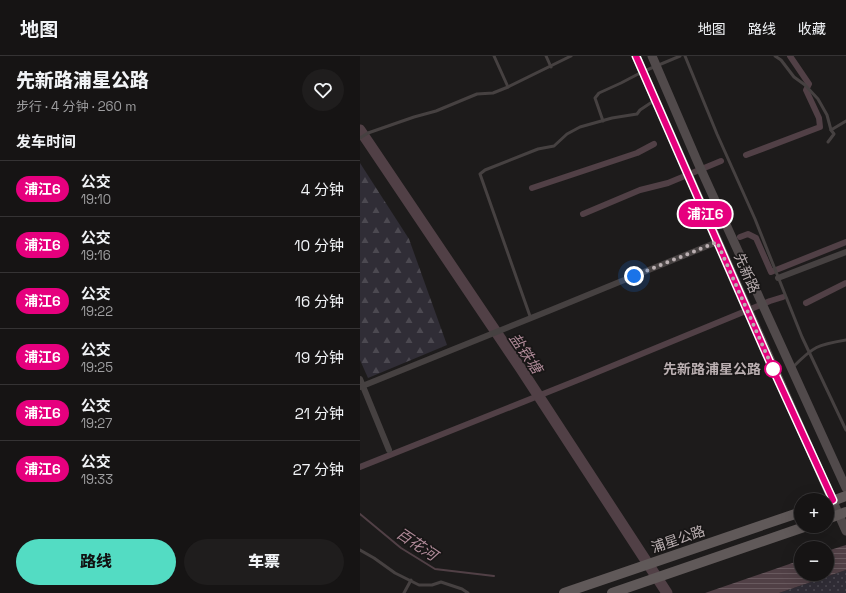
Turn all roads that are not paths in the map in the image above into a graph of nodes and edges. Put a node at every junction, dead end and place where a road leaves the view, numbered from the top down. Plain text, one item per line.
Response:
1 (494, 56) edge
2 (546, 56) edge
3 (571, 56) edge
4 (636, 56) edge
5 (652, 56) edge
6 (680, 56) edge
7 (685, 56) edge
8 (775, 56) edge
9 (551, 67) junction
10 (656, 67) junction
11 (642, 72) junction
12 (508, 87) junction
13 (655, 100) junction
14 (603, 121) junction
15 (846, 121) edge
16 (831, 130) junction
17 (360, 138) edge
18 (828, 142) dead end
19 (717, 242) junction
20 (846, 252) edge
21 (778, 278) junction
22 (530, 318) junction
23 (846, 340) edge
24 (809, 350) junction
25 (792, 368) junction
26 (360, 379) edge
27 (361, 386) edge
28 (846, 430) edge
29 (389, 450) dead end
30 (846, 488) edge
31 (826, 493) edge
32 (846, 496) edge
33 (834, 500) edge
34 (834, 506) edge
35 (794, 514) edge
36 (843, 514) edge
37 (794, 530) edge
38 (846, 531) edge
39 (360, 550) edge
40 (411, 580) junction
41 (404, 593) edge
42 (468, 593) edge
43 (564, 593) edge
44 (612, 593) edge

1 - 12 lane
2 - 9 lane
3 - 9 lane
4 - 11 main road, 先新路
5 - 10 main road, 先新路
6 - 10 lane
7 - 21 lane
8 - 16 lane
9 - 12 lane
10 - 11 lane
10 - 25 main road, 先新路
11 - 13 main road, 先新路
11 - 14 lane
12 - 17 lane
13 - 14 lane
13 - 19 main road, 先新路
14 - 22 lane
15 - 16 lane
16 - 18 lane
19 - 22 street
19 - 31 main road, 先新路
20 - 21 street
21 - 24 lane
22 - 27 street
23 - 24 lane
24 - 25 lane
24 - 28 lane
25 - 30 main road, 先新路
26 - 27 street
27 - 29 street
32 - 33 main road
34 - 36 main road, 先新路
35 - 43 main road, 浦星公路
36 - 38 main road, 先新路
37 - 44 main road
39 - 40 lane
40 - 41 lane
40 - 42 lane

